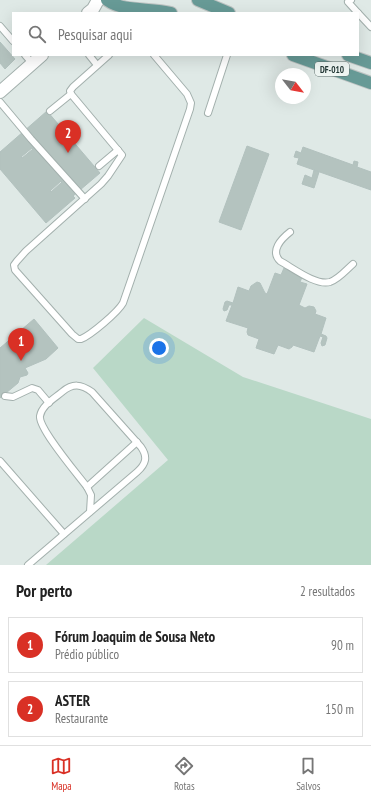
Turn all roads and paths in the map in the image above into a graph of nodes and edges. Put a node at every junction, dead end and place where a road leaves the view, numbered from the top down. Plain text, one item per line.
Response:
1 (98, 0) edge
2 (107, 0) edge
3 (198, 0) edge
4 (351, 0) edge
5 (89, 12) edge
6 (164, 12) edge
7 (227, 12) edge
8 (357, 12) edge
9 (359, 14) edge
10 (0, 26) edge
11 (371, 27) edge
12 (12, 40) edge
13 (39, 56) edge
14 (90, 56) edge
15 (106, 56) edge
16 (155, 56) edge
17 (227, 56) edge
18 (296, 56) edge
19 (351, 56) edge
20 (29, 59) edge
21 (371, 63) edge
22 (97, 65) junction
23 (371, 83) edge
24 (0, 92) edge
25 (71, 94) junction
26 (0, 102) edge
27 (50, 111) dead end
28 (208, 113) dead end
29 (120, 152) junction
30 (99, 166) dead end
31 (85, 199) junction
32 (290, 232) dead end
33 (353, 264) dead end
34 (6, 396) dead end
35 (50, 403) junction
36 (137, 442) junction
37 (0, 461) edge
38 (87, 487) junction
39 (90, 512) junction
40 (64, 534) junction
41 (28, 565) edge

1 - 5 street
2 - 6 main road
3 - 7 main road
4 - 8 lane
9 - 11 lane
10 - 12 lane
13 - 20 street
14 - 22 lane
15 - 22 lane
16 - 31 lane
17 - 28 lane
18 - 23 main road, DF-010
19 - 21 main road, DF-010
20 - 24 street
22 - 25 lane
25 - 27 lane
25 - 29 lane
26 - 31 lane
29 - 30 lane
29 - 31 lane
32 - 33 lane
34 - 35 lane
35 - 36 lane
35 - 38 lane
36 - 38 lane
36 - 39 lane
37 - 40 lane
38 - 39 lane
39 - 40 lane
40 - 41 lane

